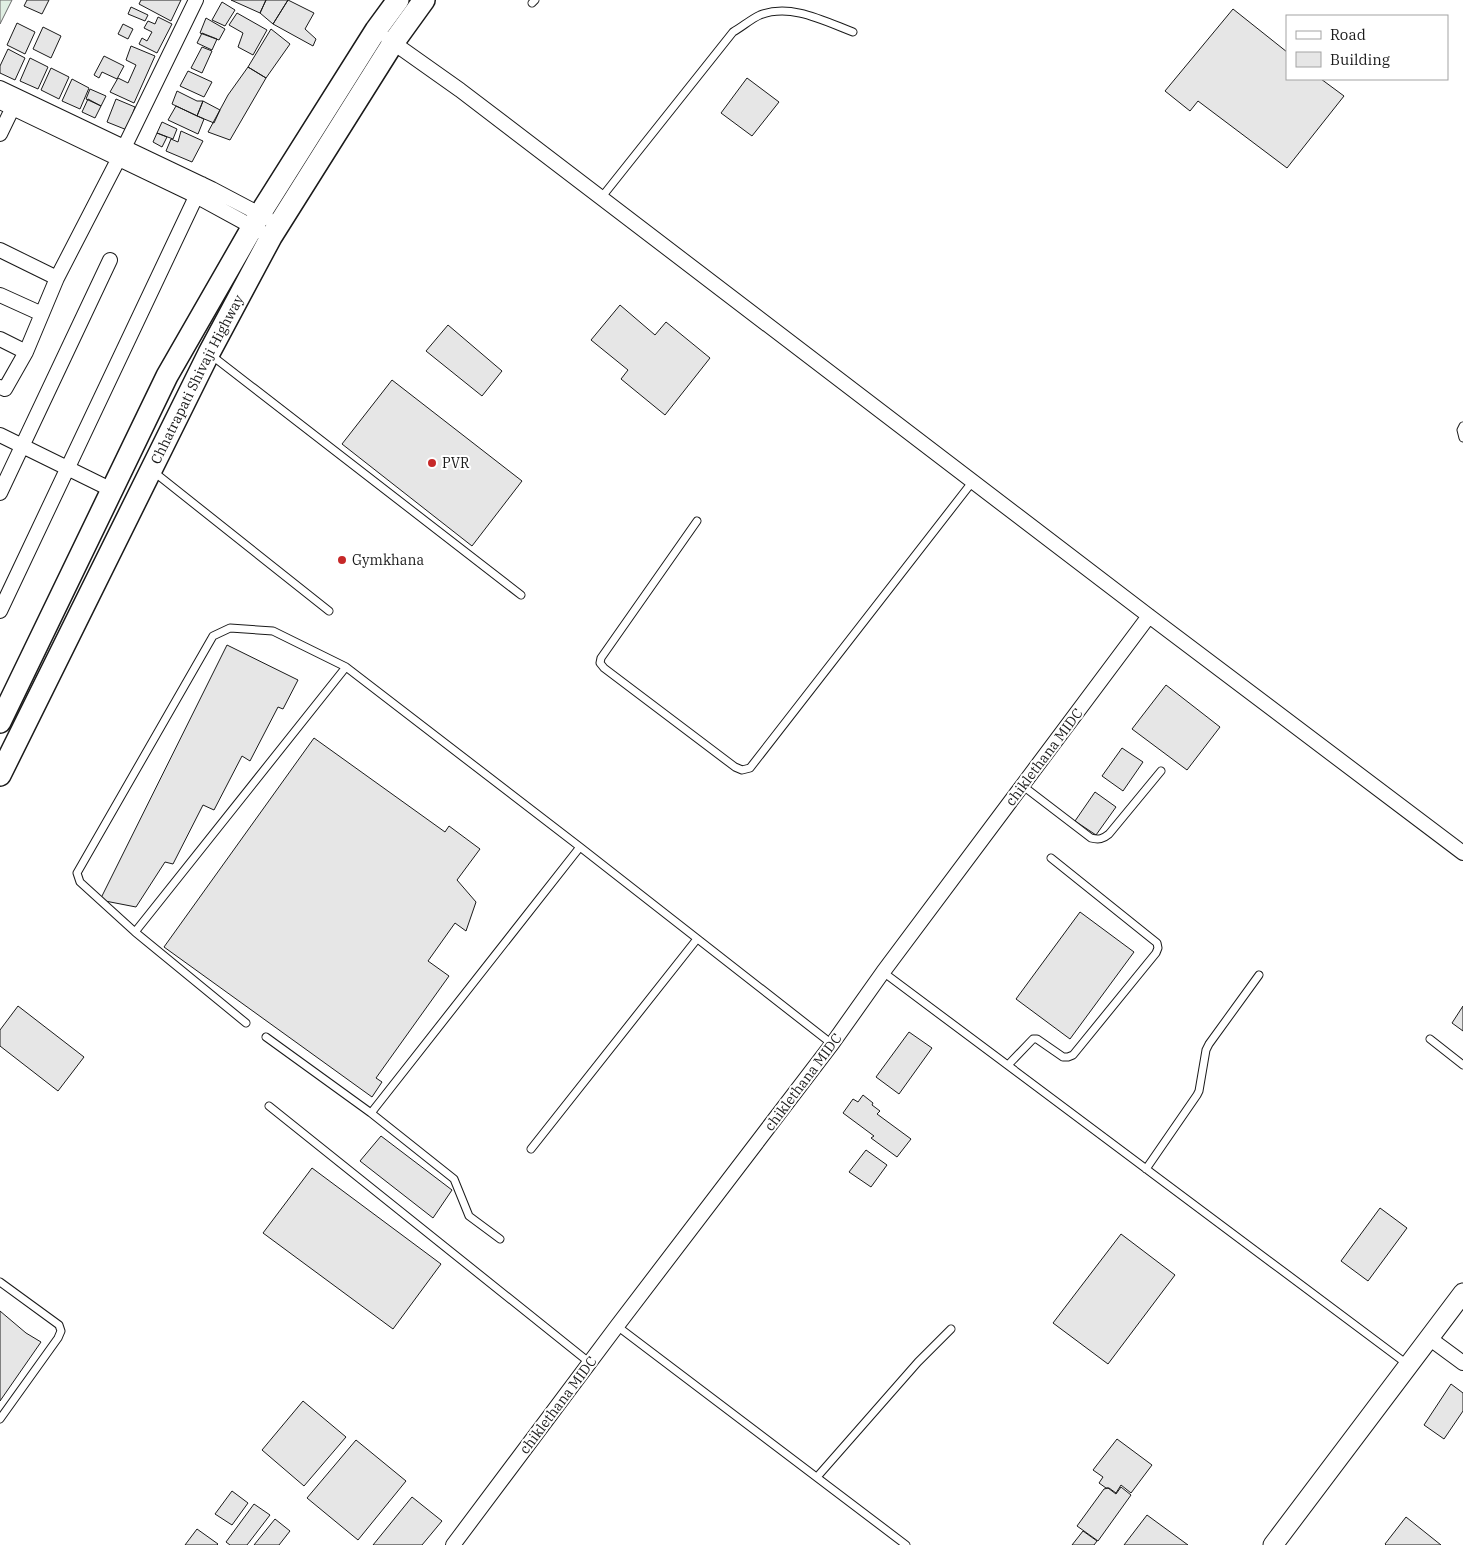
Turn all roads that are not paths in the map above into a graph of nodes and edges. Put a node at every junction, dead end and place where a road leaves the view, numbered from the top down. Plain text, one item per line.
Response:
1 (196, 0) edge
2 (398, 0) edge
3 (424, 0) edge
4 (376, 30) junction
5 (853, 32) dead end
6 (393, 43) junction
7 (0, 88) edge
8 (10, 102) edge
9 (0, 134) edge
10 (121, 153) junction
11 (199, 190) junction
12 (601, 198) junction
13 (266, 226) junction
14 (0, 250) edge
15 (110, 260) dead end
16 (57, 278) junction
17 (0, 295) edge
18 (42, 314) junction
19 (0, 339) edge
20 (26, 352) junction
21 (209, 353) junction
22 (0, 387) edge
23 (1463, 426) edge
24 (0, 435) edge
25 (1463, 438) edge
26 (23, 446) junction
27 (68, 468) junction
28 (152, 470) junction
29 (973, 481) junction
30 (1, 487) edge
31 (112, 490) junction
32 (697, 521) dead end
33 (521, 595) dead end
34 (0, 611) edge
35 (328, 611) dead end
36 (1149, 616) junction
37 (346, 666) junction
38 (0, 722) edge
39 (1161, 771) dead end
40 (0, 775) edge
41 (1023, 786) junction
42 (580, 847) junction
43 (1463, 853) edge
44 (1051, 858) dead end
45 (135, 932) junction
46 (697, 938) junction
47 (883, 972) junction
48 (1259, 975) dead end
49 (246, 1022) dead end
50 (266, 1037) dead end
51 (1430, 1039) dead end
52 (832, 1044) junction
53 (1008, 1065) junction
54 (1463, 1065) edge
55 (269, 1106) dead end
56 (371, 1113) junction
57 (531, 1149) dead end
58 (1146, 1169) junction
59 (500, 1238) dead end
60 (0, 1282) edge
61 (1463, 1293) edge
62 (617, 1326) junction
63 (951, 1329) dead end
64 (1429, 1338) junction
65 (590, 1362) junction
66 (1463, 1363) edge
67 (1408, 1365) junction
68 (0, 1419) edge
69 (817, 1477) junction
70 (453, 1545) edge
71 (906, 1545) edge
72 (1273, 1545) edge

1 - 10 street
2 - 4 main road, Chhatrapati Shivaji Highway
3 - 6 main road, Chhatrapati Shivaji Highway
4 - 6 street
4 - 13 main road, Chhatrapati Shivaji Highway
5 - 12 lane
6 - 12 street
6 - 13 main road, Chhatrapati Shivaji Highway
7 - 8 street
8 - 9 street
8 - 10 street
10 - 11 street
10 - 16 street
11 - 13 street
11 - 27 street
12 - 29 street
13 - 21 main road, Chhatrapati Shivaji Highway
13 - 31 main road, Chhatrapati Shivaji Highway
14 - 16 street
15 - 26 street
16 - 18 street
17 - 18 street
18 - 20 street
19 - 20 street
20 - 22 street
21 - 28 main road, Chhatrapati Shivaji Highway
21 - 33 lane
23 - 25 lane
24 - 26 street
26 - 27 street
26 - 30 street
27 - 31 street
27 - 34 street
28 - 35 lane
28 - 40 main road, Chhatrapati Shivaji Highway
29 - 32 lane
29 - 36 street
31 - 38 main road, Chhatrapati Shivaji Highway
36 - 41 street, chiklethana MIDC
36 - 43 street
37 - 42 lane
37 - 45 lane
37 - 45 lane
39 - 41 lane
41 - 47 street, chiklethana MIDC
42 - 46 lane
42 - 56 lane
44 - 53 lane
45 - 49 lane
46 - 52 lane
46 - 57 lane
47 - 52 street, chiklethana MIDC
47 - 53 lane
48 - 58 lane
50 - 56 lane
51 - 54 lane
52 - 62 street, chiklethana MIDC
53 - 58 lane
55 - 65 lane
56 - 59 lane
58 - 67 lane
60 - 68 lane
61 - 64 street
62 - 65 street, chiklethana MIDC
62 - 69 lane
63 - 69 lane
64 - 66 street
64 - 67 street
65 - 70 street, chiklethana MIDC
67 - 72 street
69 - 71 lane

